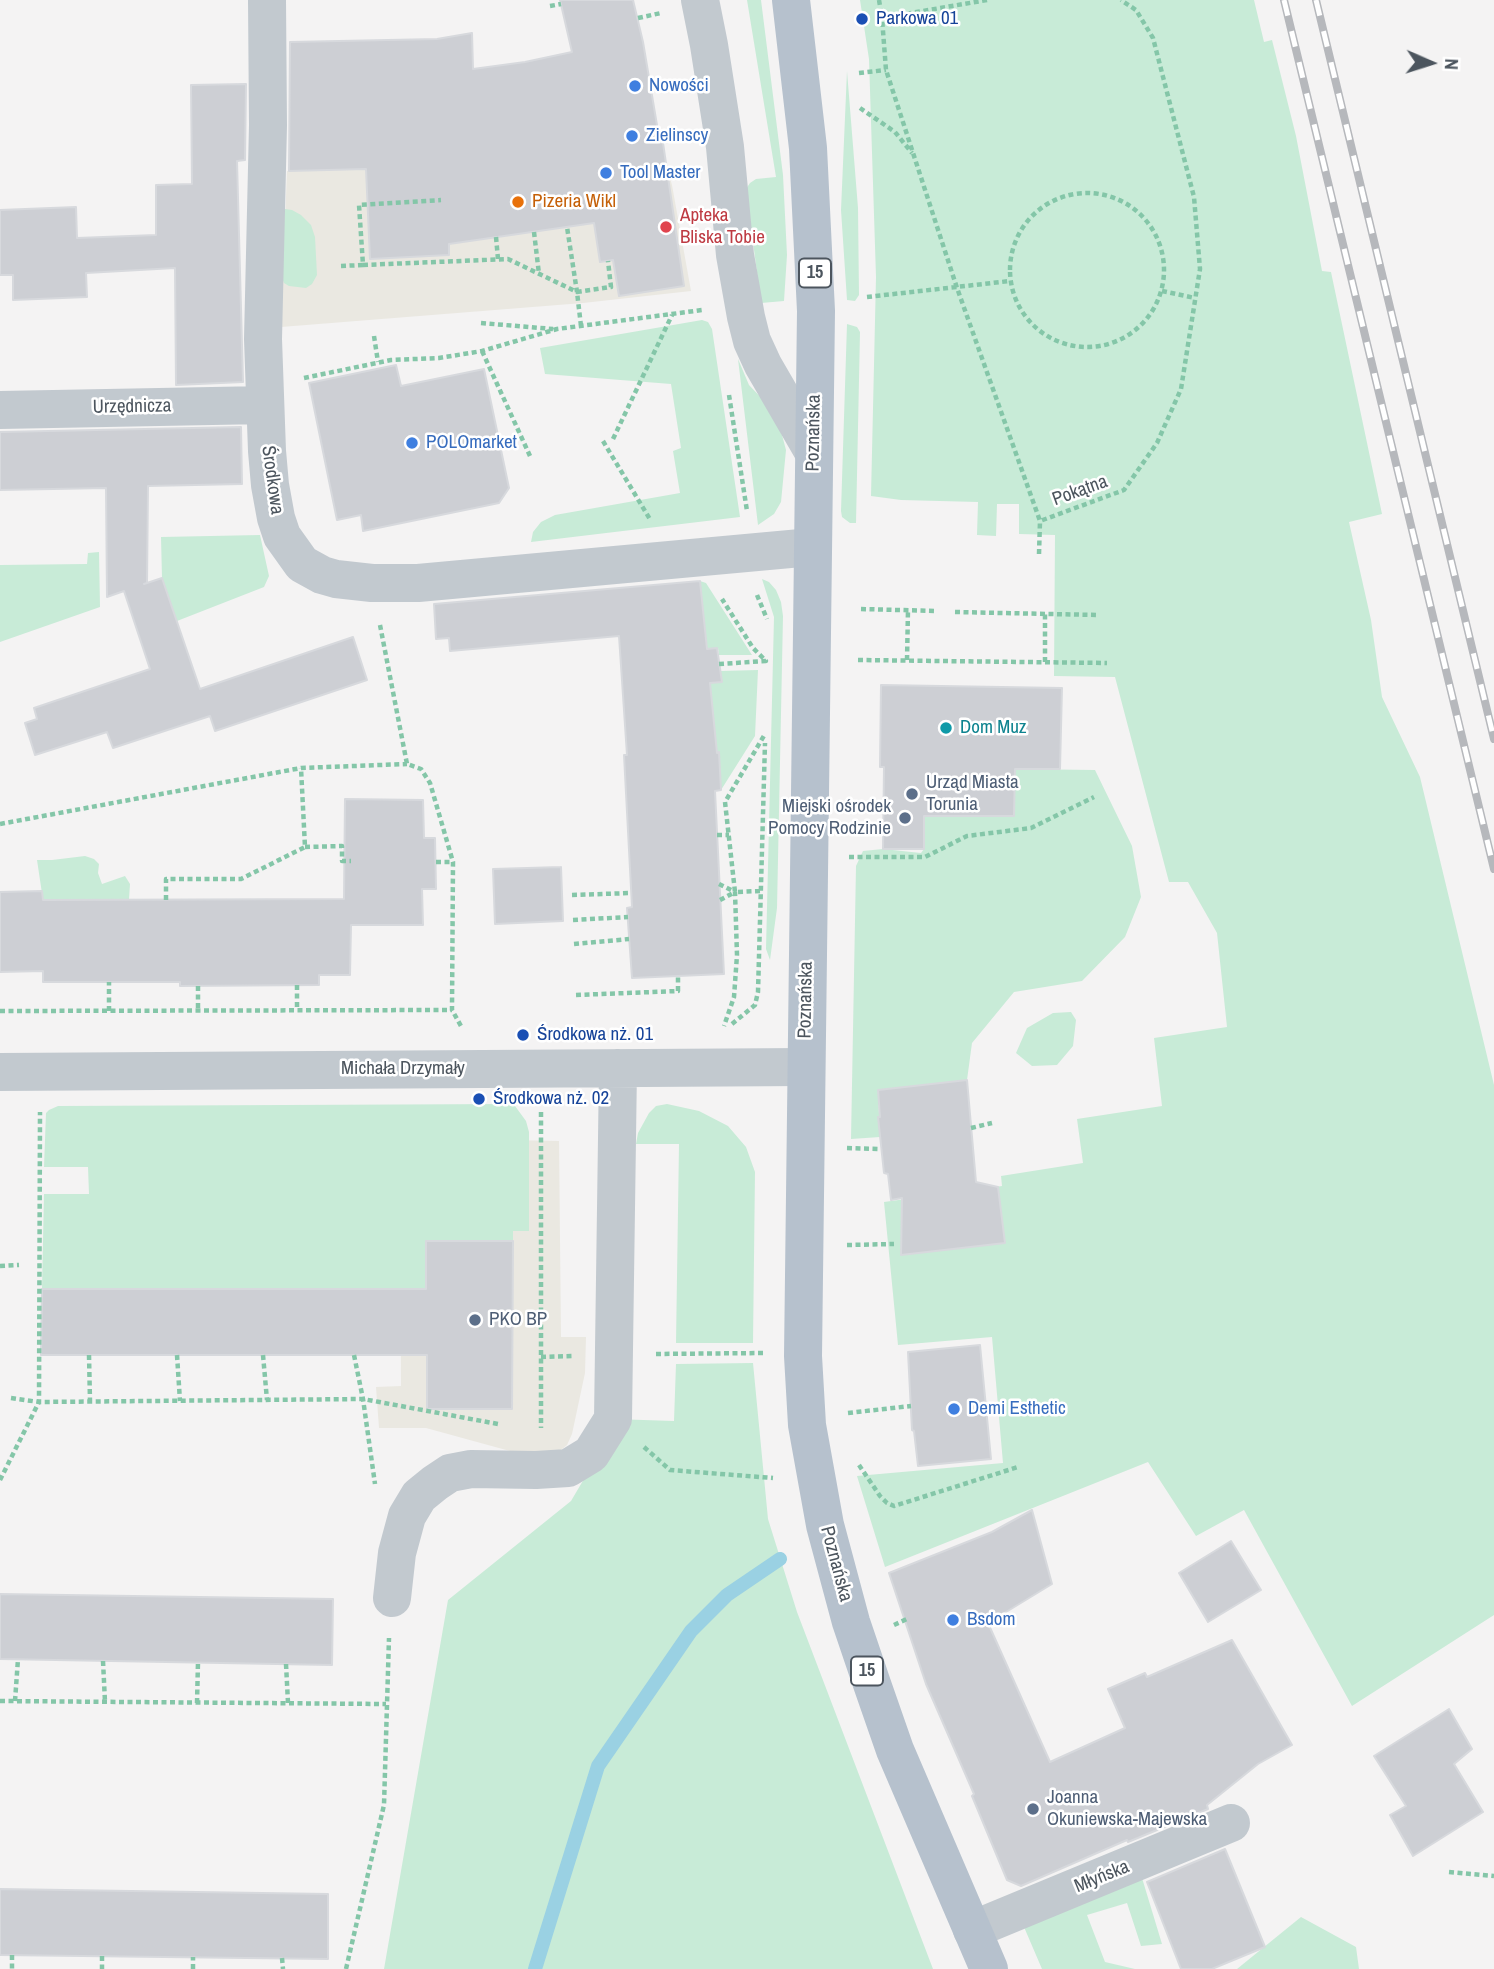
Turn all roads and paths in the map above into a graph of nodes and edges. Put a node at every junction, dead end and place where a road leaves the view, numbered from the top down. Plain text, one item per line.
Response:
1 (267, 0) edge
2 (659, 0) edge
3 (700, 0) edge
4 (791, 0) edge
5 (879, 0) edge
6 (987, 0) edge
7 (1121, 0) edge
8 (561, 4) dead end
9 (550, 6) dead end
10 (662, 12) junction
11 (638, 18) dead end
12 (882, 18) junction
13 (663, 25) dead end
14 (886, 70) junction
15 (859, 73) dead end
16 (860, 108) dead end
17 (914, 155) junction
18 (442, 200) dead end
19 (567, 227) dead end
20 (534, 232) dead end
21 (496, 237) dead end
22 (498, 259) junction
23 (608, 261) dead end
24 (363, 265) junction
25 (341, 266) dead end
26 (539, 274) junction
27 (1010, 281) junction
28 (957, 288) junction
29 (1161, 291) junction
30 (577, 292) junction
31 (867, 297) dead end
32 (1195, 298) junction
33 (705, 309) dead end
34 (672, 314) junction
35 (481, 323) dead end
36 (582, 326) junction
37 (557, 329) junction
38 (374, 336) dead end
39 (482, 351) junction
40 (378, 362) junction
41 (728, 389) dead end
42 (264, 395) junction
43 (0, 410) edge
44 (613, 439) dead end
45 (603, 441) dead end
46 (814, 453) junction
47 (530, 456) dead end
48 (1040, 521) junction
49 (653, 524) dead end
50 (812, 547) junction
51 (749, 551) junction
52 (1039, 554) dead end
53 (372, 583) junction
54 (718, 593) dead end
55 (860, 609) dead end
56 (908, 610) junction
57 (937, 611) dead end
58 (955, 612) dead end
59 (1045, 614) junction
60 (1097, 615) dead end
61 (767, 628) dead end
62 (766, 650) dead end
63 (858, 660) dead end
64 (907, 660) junction
65 (766, 661) junction
66 (1045, 662) junction
67 (1107, 663) dead end
68 (719, 664) dead end
69 (766, 673) dead end
70 (765, 722) dead end
71 (765, 734) junction
72 (407, 764) junction
73 (301, 768) junction
74 (1094, 797) dead end
75 (0, 824) edge
76 (717, 835) dead end
77 (729, 835) junction
78 (305, 847) junction
79 (848, 857) dead end
80 (351, 861) dead end
81 (436, 862) dead end
82 (453, 862) junction
83 (719, 884) dead end
84 (760, 891) junction
85 (735, 892) junction
86 (631, 893) dead end
87 (572, 895) dead end
88 (166, 900) dead end
89 (720, 900) dead end
90 (628, 917) dead end
91 (573, 919) dead end
92 (629, 939) dead end
93 (574, 944) dead end
94 (678, 976) dead end
95 (109, 982) dead end
96 (297, 985) dead end
97 (198, 986) dead end
98 (576, 995) dead end
99 (297, 1010) junction
100 (452, 1010) junction
101 (0, 1011) edge
102 (109, 1011) junction
103 (198, 1011) junction
104 (723, 1028) junction
105 (714, 1031) dead end
106 (467, 1036) dead end
107 (806, 1067) junction
108 (618, 1068) junction
109 (0, 1072) edge
110 (40, 1100) dead end
111 (541, 1116) dead end
112 (992, 1123) dead end
113 (971, 1128) dead end
114 (840, 1148) dead end
115 (881, 1149) dead end
116 (894, 1244) dead end
117 (839, 1245) dead end
118 (19, 1265) dead end
119 (0, 1266) edge
120 (676, 1353) dead end
121 (768, 1353) dead end
122 (89, 1355) dead end
123 (177, 1355) dead end
124 (263, 1355) dead end
125 (354, 1355) dead end
126 (560, 1356) dead end
127 (541, 1357) junction
128 (11, 1398) dead end
129 (363, 1399) junction
130 (267, 1400) junction
131 (90, 1401) junction
132 (180, 1401) junction
133 (39, 1402) junction
134 (911, 1406) dead end
135 (841, 1413) dead end
136 (503, 1425) dead end
137 (528, 1429) dead end
138 (852, 1454) dead end
139 (1018, 1467) dead end
140 (670, 1470) dead end
141 (777, 1479) dead end
142 (0, 1480) edge
143 (377, 1492) dead end
144 (392, 1598) joint
145 (18, 1659) dead end
146 (103, 1661) dead end
147 (198, 1662) dead end
148 (286, 1664) dead end
149 (0, 1701) edge
150 (15, 1701) junction
151 (105, 1702) junction
152 (197, 1703) junction
153 (288, 1703) junction
154 (386, 1704) junction
155 (1231, 1823) dead end
156 (1449, 1872) dead end
157 (1494, 1876) edge
158 (972, 1930) junction
159 (12, 1955) dead end
160 (102, 1956) dead end
161 (193, 1957) dead end
162 (282, 1958) dead end
163 (12, 1969) edge
164 (102, 1969) edge
165 (193, 1969) edge
166 (283, 1969) edge
167 (346, 1969) edge
168 (989, 1969) edge

1 - 42 street, Środkowa
2 - 10 path
3 - 46 street
4 - 46 main road, Poznańska / 15
5 - 12 path, Pokątna
6 - 12 path
7 - 32 path, Pokątna
8 - 9 path
10 - 11 path
10 - 13 path
12 - 14 path, Pokątna
14 - 15 path
14 - 17 path, Pokątna
16 - 17 path
17 - 28 path, Pokątna
18 - 24 path
19 - 30 path
20 - 26 path
21 - 22 path
22 - 24 path
22 - 26 path
23 - 30 path
24 - 25 path
26 - 30 path
27 - 28 path
27 - 29 path
27 - 29 path
28 - 31 path
28 - 48 path, Pokątna
29 - 32 path
30 - 36 path
32 - 48 path, Pokątna
33 - 34 path
34 - 36 path
34 - 44 path
35 - 37 path
36 - 37 path
37 - 39 path
38 - 40 path
39 - 40 path
39 - 47 path
40 - 42 path
41 - 51 path
42 - 43 street, Urzędnicza
42 - 53 street, Środkowa
45 - 49 path
46 - 50 main road, Poznańska / 15
48 - 52 path
50 - 51 street, Środkowa
50 - 107 main road, Poznańska / 15
51 - 53 street, Środkowa
51 - 61 path
53 - 72 path
54 - 65 path
55 - 56 path
56 - 57 path
56 - 64 path
58 - 59 path
59 - 60 path
59 - 66 path
62 - 65 path
63 - 64 path
64 - 66 path
65 - 68 path
65 - 69 path
66 - 67 path
70 - 71 path
71 - 77 path
71 - 84 path
72 - 73 path
72 - 82 path
73 - 75 path
73 - 78 path
74 - 79 path
76 - 77 path
77 - 85 path
78 - 80 path
78 - 88 path
81 - 82 path
82 - 100 path
83 - 85 path
84 - 85 path
84 - 104 path
85 - 89 path
85 - 104 path
86 - 87 path
90 - 91 path
92 - 93 path
94 - 98 path
95 - 102 path
96 - 99 path
97 - 103 path
99 - 100 path
99 - 103 path
100 - 106 path
101 - 102 path
102 - 103 path
104 - 105 path
107 - 108 street, Michała Drzymały
107 - 158 main road, Poznańska / 15
108 - 109 street, Michała Drzymały
108 - 144 street
110 - 133 path
111 - 127 path
112 - 113 path
114 - 115 path
116 - 117 path
118 - 119 path
120 - 121 path
122 - 131 path
123 - 132 path
124 - 130 path
125 - 129 path
126 - 127 path
127 - 137 path
128 - 133 path
129 - 130 path
129 - 136 path
129 - 143 path
130 - 132 path
131 - 132 path
131 - 133 path
133 - 142 path
134 - 135 path
138 - 139 path
140 - 141 path
144 - 154 path
145 - 150 path
146 - 151 path
147 - 152 path
148 - 153 path
149 - 150 path
150 - 151 path
151 - 152 path
152 - 153 path
153 - 154 path
154 - 167 path
155 - 158 street, Młyńska
156 - 157 path
158 - 168 main road, Poznańska / 15
159 - 163 path
160 - 164 path
161 - 165 path
162 - 166 path

